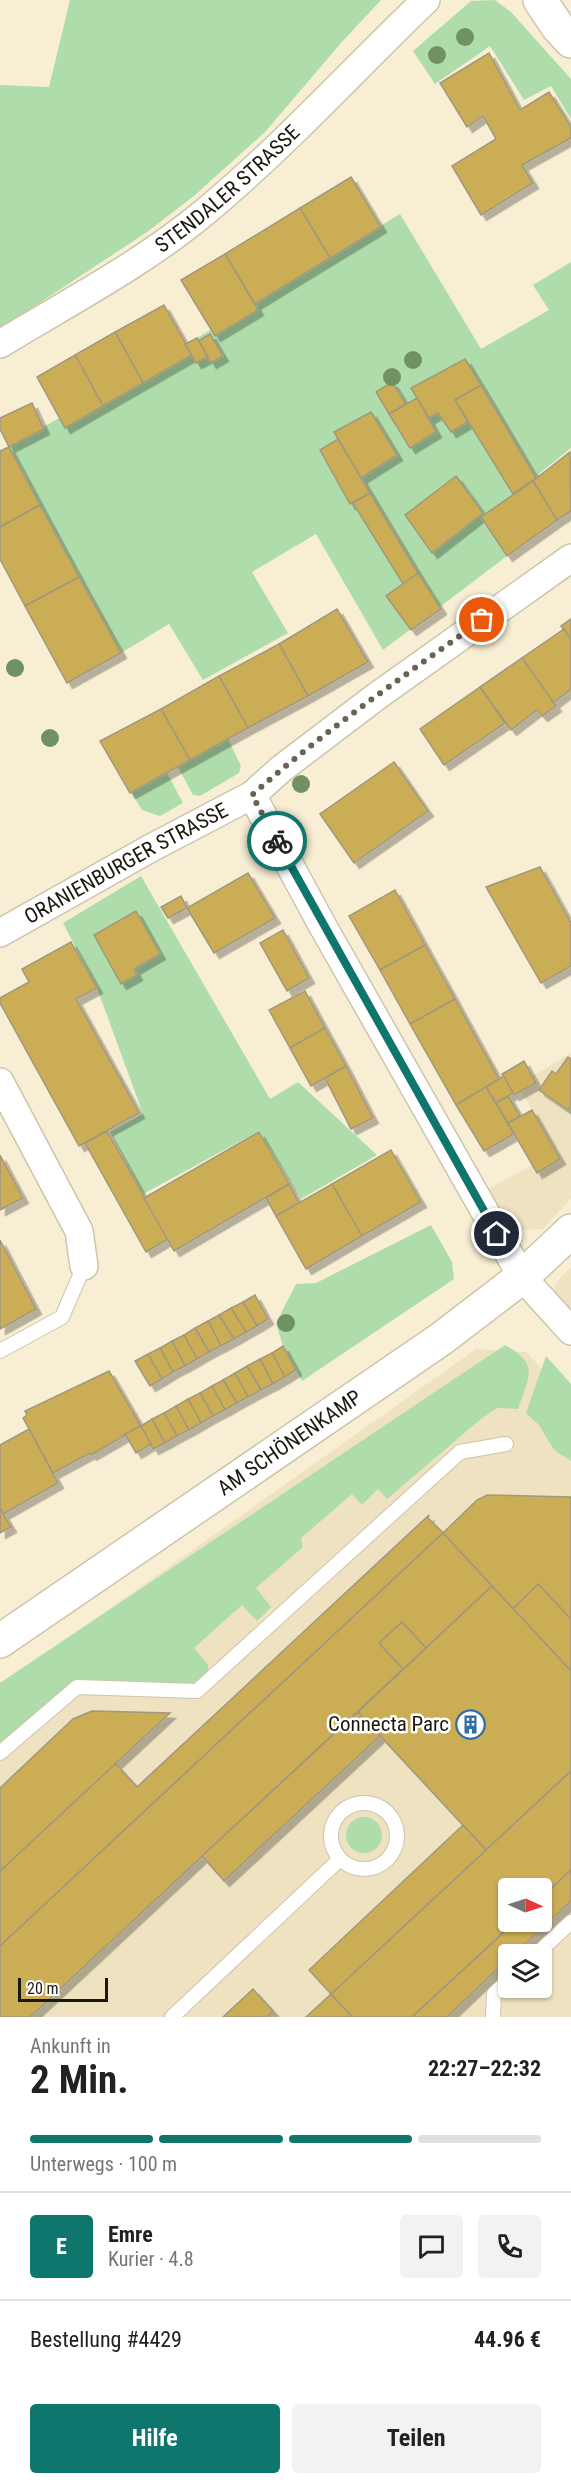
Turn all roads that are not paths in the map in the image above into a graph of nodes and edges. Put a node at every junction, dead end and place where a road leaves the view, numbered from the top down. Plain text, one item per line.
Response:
1 (426, 0) edge
2 (540, 0) edge
3 (551, 0) edge
4 (571, 12) edge
5 (571, 40) edge
6 (0, 344) edge
7 (571, 558) edge
8 (252, 795) junction
9 (0, 933) edge
10 (0, 1082) edge
11 (571, 1232) edge
12 (84, 1266) joint
13 (522, 1277) junction
14 (571, 1331) edge
15 (0, 1351) edge
16 (506, 1444) dead end
17 (0, 1641) edge
18 (0, 1753) edge
19 (340, 1859) junction
20 (571, 1922) edge
21 (548, 1944) edge
22 (498, 1990) edge
23 (172, 2017) edge
24 (493, 2017) edge

1 - 6 street, STENDALER STRASSE
2 - 5 main road
3 - 4 main road
7 - 8 street, ORANIENBURGER STRASSE
8 - 9 street, ORANIENBURGER STRASSE
8 - 13 street
10 - 12 street
11 - 13 main road, AM SCHÖNENKAMP
12 - 15 lane
13 - 14 street
13 - 17 main road, AM SCHÖNENKAMP
16 - 18 lane
19 - 19 lane
19 - 23 lane
20 - 21 lane
22 - 24 lane

